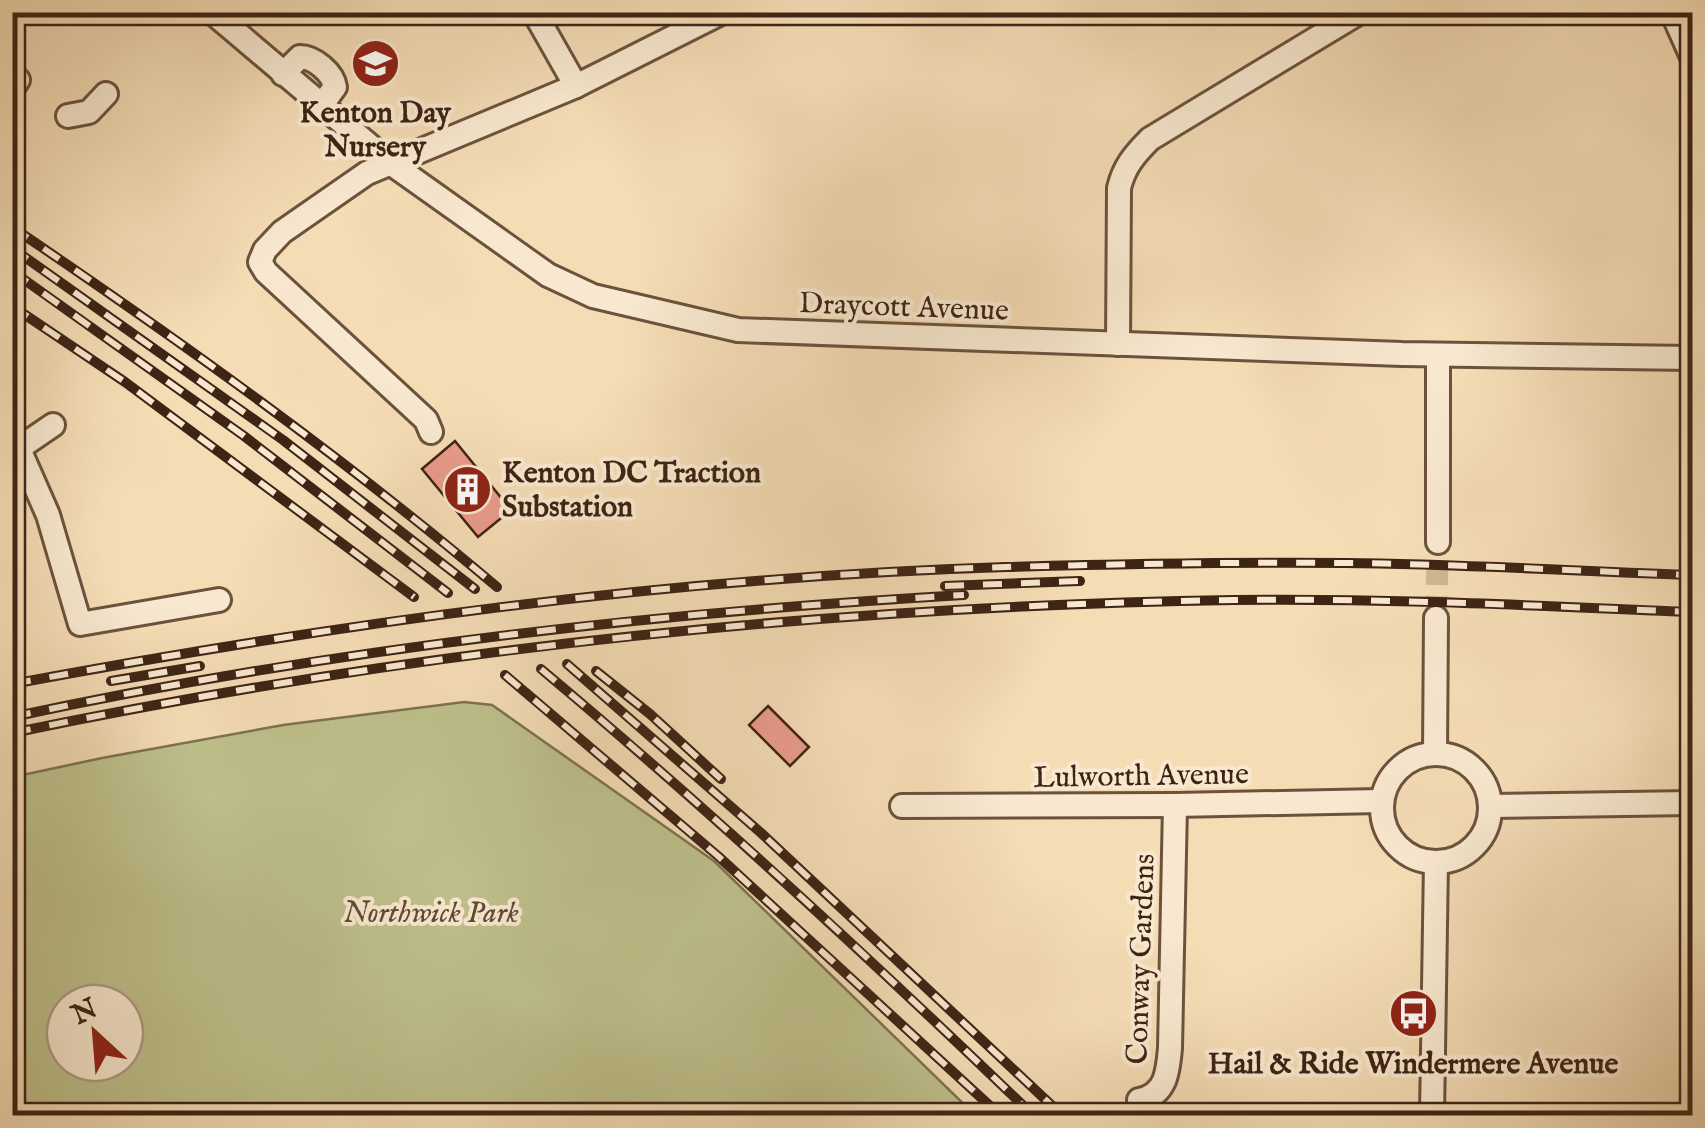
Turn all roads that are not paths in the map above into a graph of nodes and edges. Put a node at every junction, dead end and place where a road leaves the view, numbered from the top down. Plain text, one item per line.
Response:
1 (212, 12) edge
2 (534, 12) edge
3 (722, 12) edge
4 (1360, 12) edge
5 (1672, 12) edge
6 (1692, 57) edge
7 (576, 86) junction
8 (106, 94) dead end
9 (68, 116) dead end
10 (389, 162) junction
11 (1118, 344) junction
12 (1438, 354) junction
13 (1692, 358) edge
14 (53, 425) dead end
15 (431, 432) dead end
16 (16, 451) edge
17 (1438, 542) tunnel mouth
18 (219, 600) dead end
19 (1436, 618) tunnel mouth
20 (1435, 753) junction
21 (1381, 802) junction
22 (1692, 803) edge
23 (1175, 805) junction
24 (902, 806) dead end
25 (1490, 806) junction
26 (1436, 862) junction
27 (1139, 1100) dead end
28 (1432, 1116) edge

1 - 10 street, Draycott Avenue
2 - 7 street
3 - 7 street
4 - 11 street
5 - 6 street
7 - 10 street
8 - 9 street
10 - 11 street, Draycott Avenue
10 - 15 street
11 - 12 street, Draycott Avenue
12 - 13 street, Draycott Avenue
12 - 17 street
14 - 16 street
16 - 18 street
19 - 20 street
20 - 21 street
20 - 25 street
21 - 23 street, Lulworth Avenue
21 - 26 street
22 - 25 street
23 - 24 street, Lulworth Avenue
23 - 27 street, Conway Gardens
25 - 26 street
26 - 28 street

